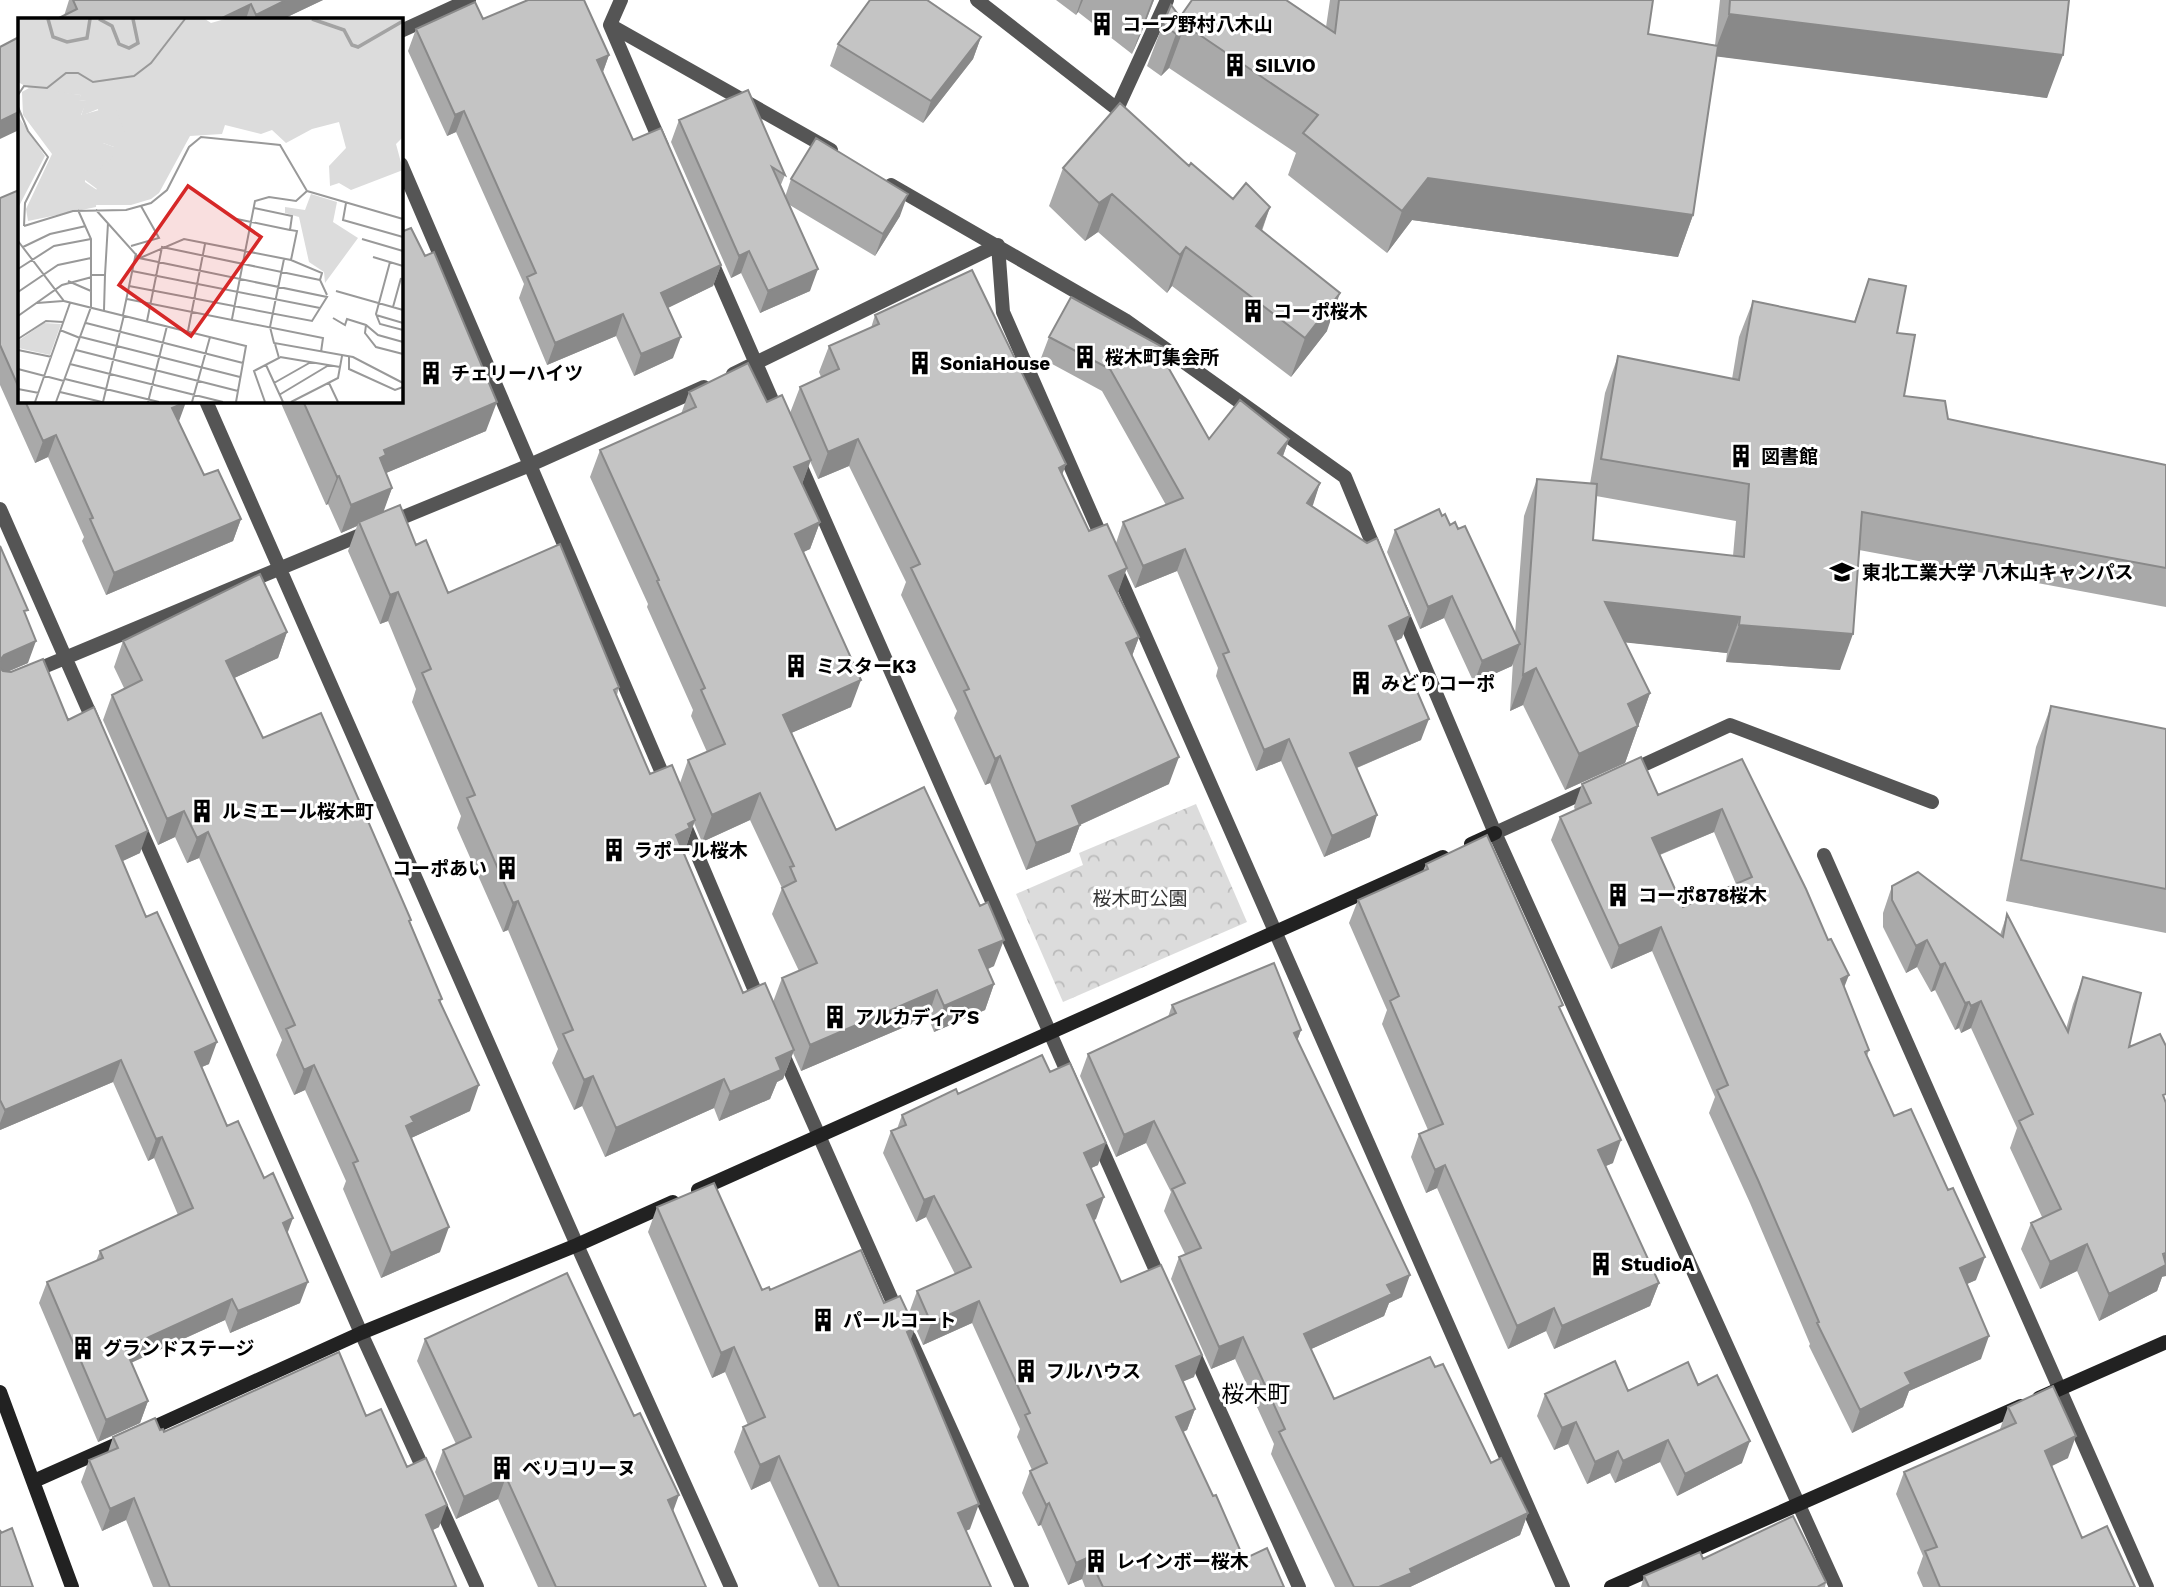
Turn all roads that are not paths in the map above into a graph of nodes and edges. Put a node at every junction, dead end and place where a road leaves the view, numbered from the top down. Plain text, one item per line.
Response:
1 (469, 0) edge
2 (621, 0) edge
3 (977, 0) edge
4 (1167, 0) edge
5 (610, 25) junction
6 (402, 31) edge
7 (841, 156) edge
8 (669, 163) edge
9 (402, 166) edge
10 (877, 177) edge
11 (702, 238) edge
12 (998, 245) junction
13 (756, 364) junction
14 (206, 402) edge
15 (784, 427) edge
16 (795, 452) edge
17 (530, 465) junction
18 (0, 509) edge
19 (281, 568) junction
20 (65, 657) junction
21 (0, 685) edge
22 (99, 734) edge
23 (1932, 802) dead end
24 (132, 810) edge
25 (1495, 833) junction
26 (1824, 855) dead end
27 (1276, 933) junction
28 (1049, 1032) junction
29 (1077, 1095) edge
30 (1089, 1120) edge
31 (818, 1136) junction
32 (577, 1245) junction
33 (1168, 1297) edge
34 (361, 1333) junction
35 (1185, 1335) edge
36 (2166, 1342) edge
37 (2059, 1389) junction
38 (0, 1392) edge
39 (34, 1481) junction
40 (1799, 1505) junction
41 (72, 1587) edge
42 (477, 1587) edge
43 (731, 1587) edge
44 (1022, 1587) edge
45 (1299, 1587) edge
46 (1563, 1587) edge
47 (1611, 1587) edge
48 (1836, 1587) edge
49 (2147, 1587) edge

1 - 6 street
2 - 5 street
3 - 4 street
5 - 7 street
5 - 8 street
9 - 17 street
10 - 12 street
11 - 13 street
12 - 13 street
12 - 25 street
12 - 27 street
13 - 15 street
13 - 17 street
14 - 19 street
16 - 28 street
17 - 19 street
17 - 31 street
18 - 20 street
19 - 20 street
19 - 32 street
20 - 21 street
20 - 22 street
23 - 25 street
24 - 34 street
25 - 27 street
25 - 40 street
26 - 37 street
27 - 28 street
27 - 46 street
28 - 29 street
28 - 31 street
30 - 33 street
31 - 32 street
31 - 44 street
32 - 34 street
32 - 43 street
34 - 39 street
34 - 42 street
35 - 45 street
36 - 37 street
37 - 40 street
37 - 49 street
38 - 39 street
39 - 41 street
40 - 47 street
40 - 48 street

